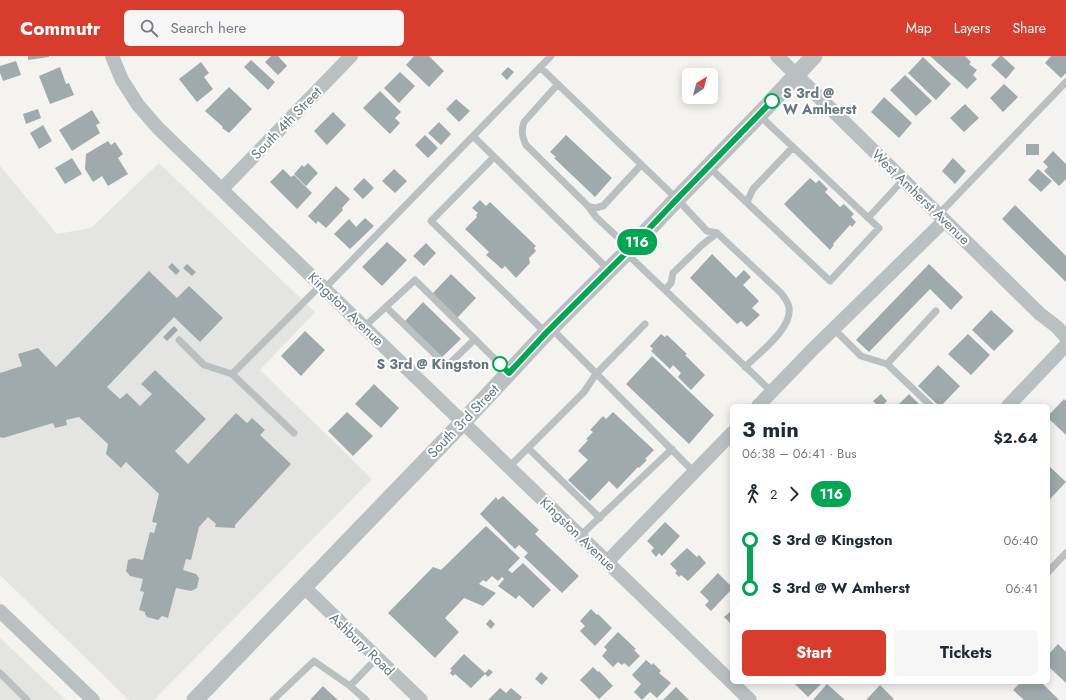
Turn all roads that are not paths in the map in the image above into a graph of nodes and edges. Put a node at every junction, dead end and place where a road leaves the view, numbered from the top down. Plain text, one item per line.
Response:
1 (112, 56) edge
2 (351, 56) edge
3 (551, 56) edge
4 (778, 56) edge
5 (814, 56) edge
6 (540, 67) junction
7 (797, 74) junction
8 (1066, 82) edge
9 (558, 84) junction
10 (759, 115) junction
11 (473, 136) junction
12 (793, 147) junction
13 (494, 157) junction
14 (641, 165) junction
15 (709, 166) junction
16 (903, 180) junction
17 (222, 189) junction
18 (677, 199) junction
19 (747, 202) junction
20 (588, 206) junction
21 (868, 218) junction
22 (941, 218) junction
23 (717, 233) junction
24 (628, 251) junction
25 (610, 270) junction
26 (323, 287) junction
27 (665, 290) junction
28 (386, 307) junction
29 (936, 311) dead end
30 (645, 324) dead end
31 (364, 327) junction
32 (834, 329) junction
33 (549, 330) junction
34 (1066, 337) edge
35 (475, 339) junction
36 (179, 340) dead end
37 (1066, 345) edge
38 (887, 364) junction
39 (745, 366) junction
40 (509, 373) junction
41 (232, 374) junction
42 (596, 374) junction
43 (772, 392) junction
44 (760, 404) edge
45 (929, 404) edge
46 (1010, 404) edge
47 (463, 422) junction
48 (294, 433) dead end
49 (730, 435) edge
50 (528, 448) junction
51 (672, 449) junction
52 (509, 467) junction
53 (694, 472) junction
54 (600, 518) junction
55 (580, 536) junction
56 (1066, 553) edge
57 (607, 562) junction
58 (1050, 570) edge
59 (304, 587) junction
60 (0, 611) edge
61 (377, 658) junction
62 (0, 674) edge
63 (730, 676) edge
64 (740, 685) edge
65 (350, 686) junction
66 (27, 700) edge
67 (93, 700) edge
68 (195, 700) edge
69 (273, 700) edge
70 (366, 700) edge
71 (421, 700) edge
72 (750, 700) edge

1 - 17 street, Kingston Avenue
2 - 17 street, South 4th Street
3 - 6 lane
4 - 7 street, West Amherst Avenue
5 - 7 street, South 3rd Street
6 - 9 lane
6 - 11 lane
7 - 10 street, South 3rd Street
7 - 16 street, West Amherst Avenue
8 - 22 lane
9 - 14 lane
9 - 20 lane
10 - 12 lane
10 - 15 street, South 3rd Street
11 - 13 lane
11 - 26 lane
12 - 19 lane
12 - 21 lane
13 - 25 lane
13 - 33 lane
14 - 18 lane
14 - 20 lane
15 - 18 street, South 3rd Street
15 - 19 lane
16 - 21 lane
16 - 22 street, West Amherst Avenue
17 - 26 street, Kingston Avenue
18 - 23 lane
18 - 24 street, South 3rd Street
19 - 21 lane
20 - 24 lane
22 - 32 street
22 - 34 street, West Amherst Avenue
23 - 27 lane
23 - 39 lane
24 - 25 street, South 3rd Street
24 - 27 lane
25 - 33 street, South 3rd Street
26 - 31 street, Kingston Avenue
26 - 41 lane
27 - 39 lane
28 - 31 lane
28 - 35 lane
28 - 35 lane
29 - 38 lane
30 - 42 lane
31 - 47 street, Kingston Avenue
32 - 38 lane
32 - 43 street
33 - 40 street, South 3rd Street
33 - 42 lane
35 - 40 lane
36 - 41 lane
37 - 46 street
38 - 45 lane
39 - 43 lane
40 - 47 street, South 3rd Street
41 - 48 lane
42 - 50 lane
42 - 51 lane
43 - 44 street
47 - 52 street, Kingston Avenue
47 - 59 street, South 3rd Street
49 - 53 street
50 - 52 lane
50 - 54 lane
51 - 53 lane
51 - 54 lane
52 - 55 street, Kingston Avenue
53 - 57 street
54 - 55 lane
55 - 57 street, Kingston Avenue
56 - 58 lane
57 - 63 street, Kingston Avenue
59 - 61 street, Ashbury Road
59 - 68 street, South 3rd Street
60 - 67 street
61 - 65 lane
61 - 71 street, Ashbury Road
62 - 66 lane
64 - 72 street, Kingston Avenue
65 - 69 lane
65 - 70 lane

